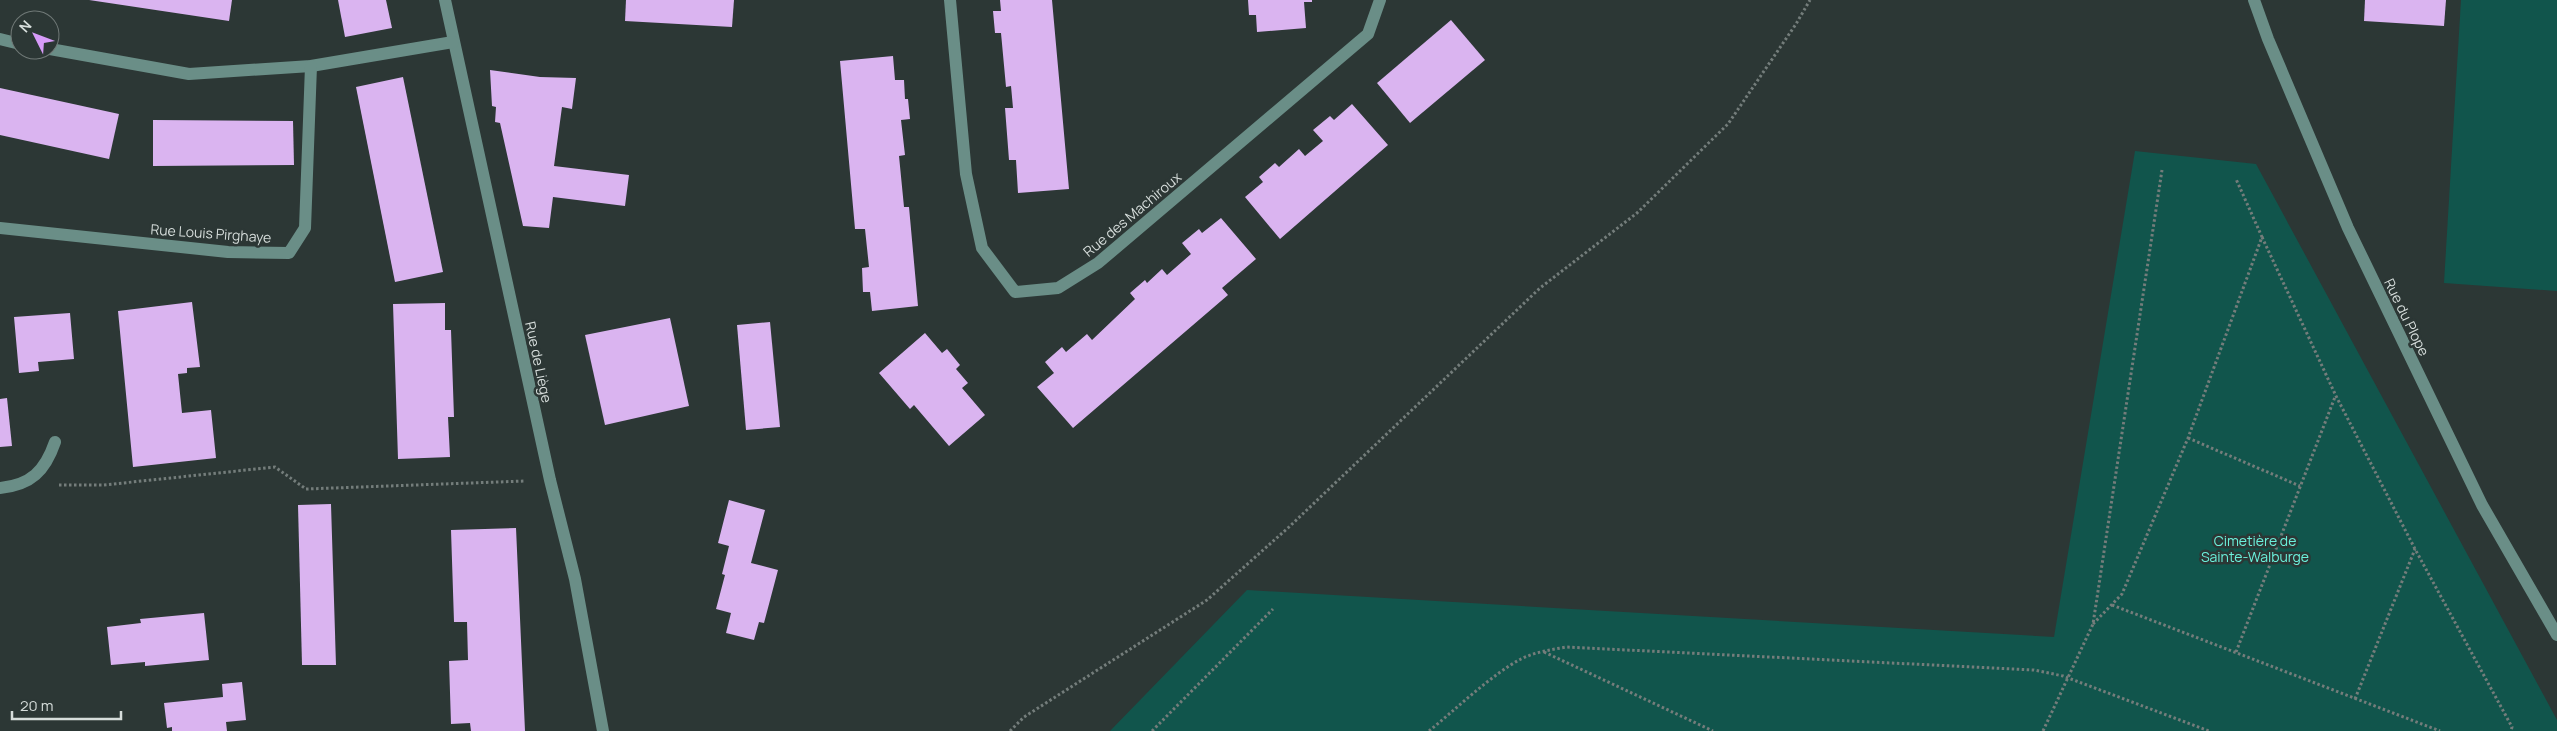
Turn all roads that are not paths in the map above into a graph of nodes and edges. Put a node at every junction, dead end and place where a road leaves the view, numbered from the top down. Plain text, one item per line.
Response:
1 (445, 0) edge
2 (950, 0) edge
3 (1380, 0) edge
4 (2254, 0) edge
5 (453, 42) junction
6 (60, 51) edge
7 (312, 66) junction
8 (0, 228) edge
9 (55, 442) dead end
10 (0, 488) edge
11 (2557, 635) edge
12 (603, 731) edge

1 - 5 street, Rue de Liège
2 - 3 street, Rue des Machiroux
4 - 11 street, Rue du Plope
5 - 7 street
5 - 12 street, Rue de Liège
6 - 7 street
7 - 8 street, Rue Louis Pirghaye
9 - 10 street

